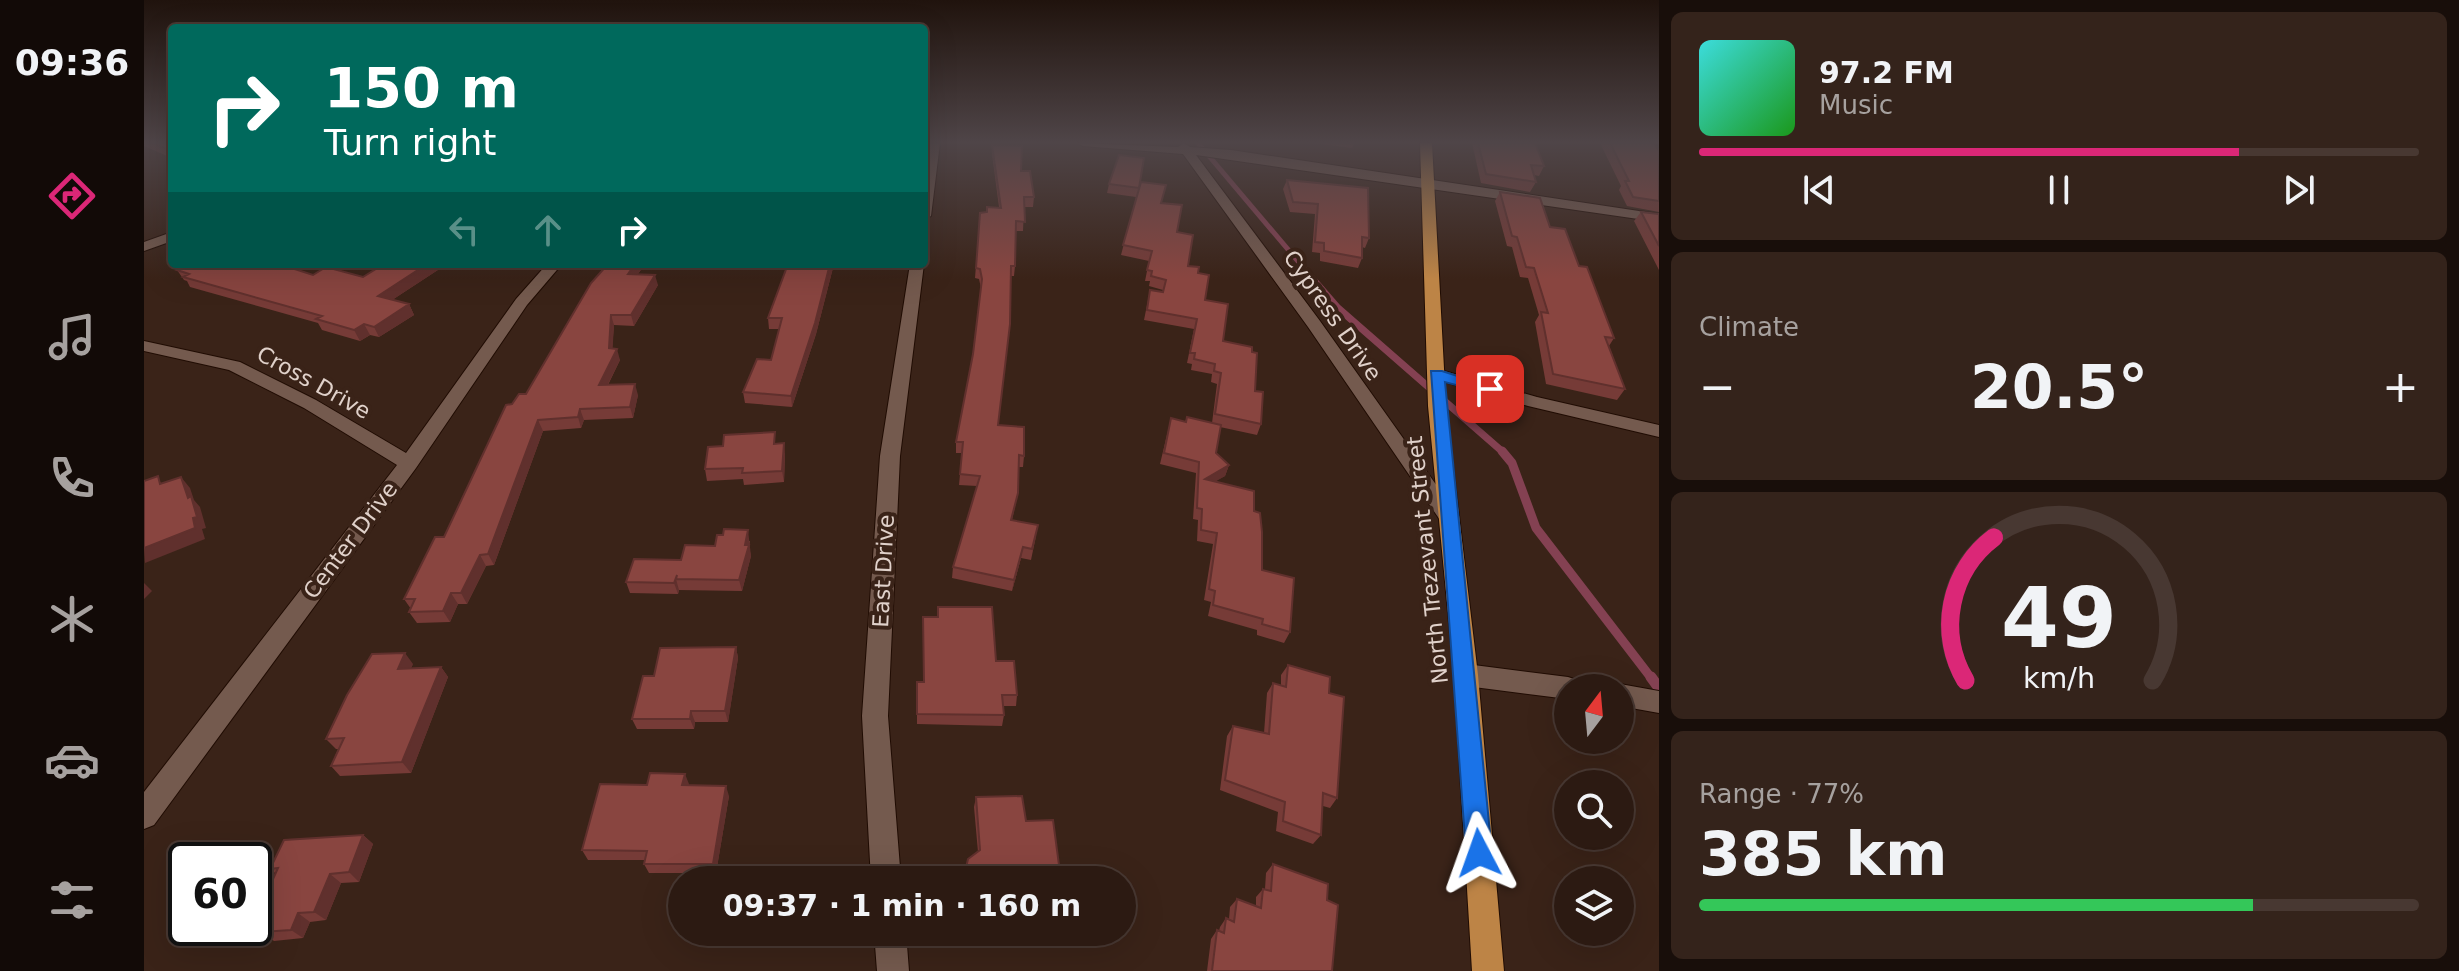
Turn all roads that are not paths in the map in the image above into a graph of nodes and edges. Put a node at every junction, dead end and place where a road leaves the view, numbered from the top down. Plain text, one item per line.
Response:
1 (1231, 188) edge
2 (1429, 188) edge
3 (1452, 188) edge
4 (1659, 218) edge
5 (168, 238) edge
6 (144, 247) edge
7 (551, 268) edge
8 (916, 268) edge
9 (144, 346) edge
10 (1436, 388) junction
11 (1659, 431) edge
12 (409, 463) junction
13 (1447, 515) junction
14 (1466, 675) junction
15 (1554, 686) edge
16 (144, 815) edge
17 (885, 866) edge
18 (891, 946) edge
19 (893, 971) edge
20 (1488, 971) edge

1 - 13 street, Cypress Drive
2 - 10 main road, North Trezevant Street
3 - 4 street
5 - 6 street
7 - 12 street, Center Drive
8 - 17 street, East Drive
9 - 12 street, Cross Drive
10 - 11 street
10 - 13 main road, North Trezevant Street
12 - 16 street, Center Drive
13 - 14 main road, North Trezevant Street
14 - 15 street
14 - 20 main road, North Trezevant Street
18 - 19 street

